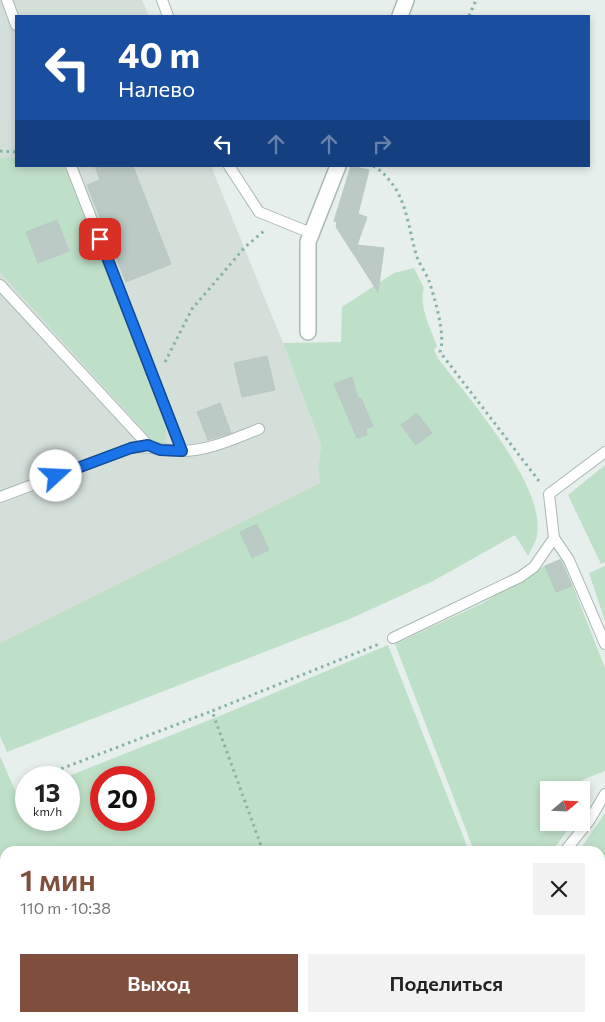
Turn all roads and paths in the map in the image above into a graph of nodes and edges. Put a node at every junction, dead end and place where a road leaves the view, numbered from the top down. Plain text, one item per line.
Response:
1 (6, 0) edge
2 (162, 0) edge
3 (406, 0) edge
4 (476, 0) edge
5 (168, 15) edge
6 (400, 15) edge
7 (469, 15) edge
8 (15, 22) edge
9 (0, 151) edge
10 (15, 152) edge
11 (71, 167) edge
12 (230, 167) edge
13 (338, 167) edge
14 (375, 167) edge
15 (278, 219) junction
16 (311, 233) junction
17 (0, 285) edge
18 (308, 332) dead end
19 (156, 384) junction
20 (259, 429) dead end
21 (148, 445) junction
22 (182, 451) junction
23 (605, 452) edge
24 (549, 494) junction
25 (0, 497) edge
26 (554, 538) junction
27 (393, 638) joint
28 (605, 644) edge
29 (212, 711) junction
30 (68, 766) edge
31 (605, 794) edge
32 (261, 846) edge
33 (569, 846) edge

1 - 8 lane
2 - 5 lane
3 - 6 street
4 - 7 path
9 - 10 path
11 - 19 lane
12 - 15 lane
13 - 16 street
14 - 24 path
15 - 16 lane
15 - 19 path
16 - 18 street
17 - 21 lane
19 - 22 lane
20 - 22 lane
21 - 22 lane
21 - 25 lane
23 - 24 lane
24 - 26 lane
26 - 27 lane
26 - 28 lane
27 - 29 path
29 - 30 path
29 - 32 path
31 - 33 lane

